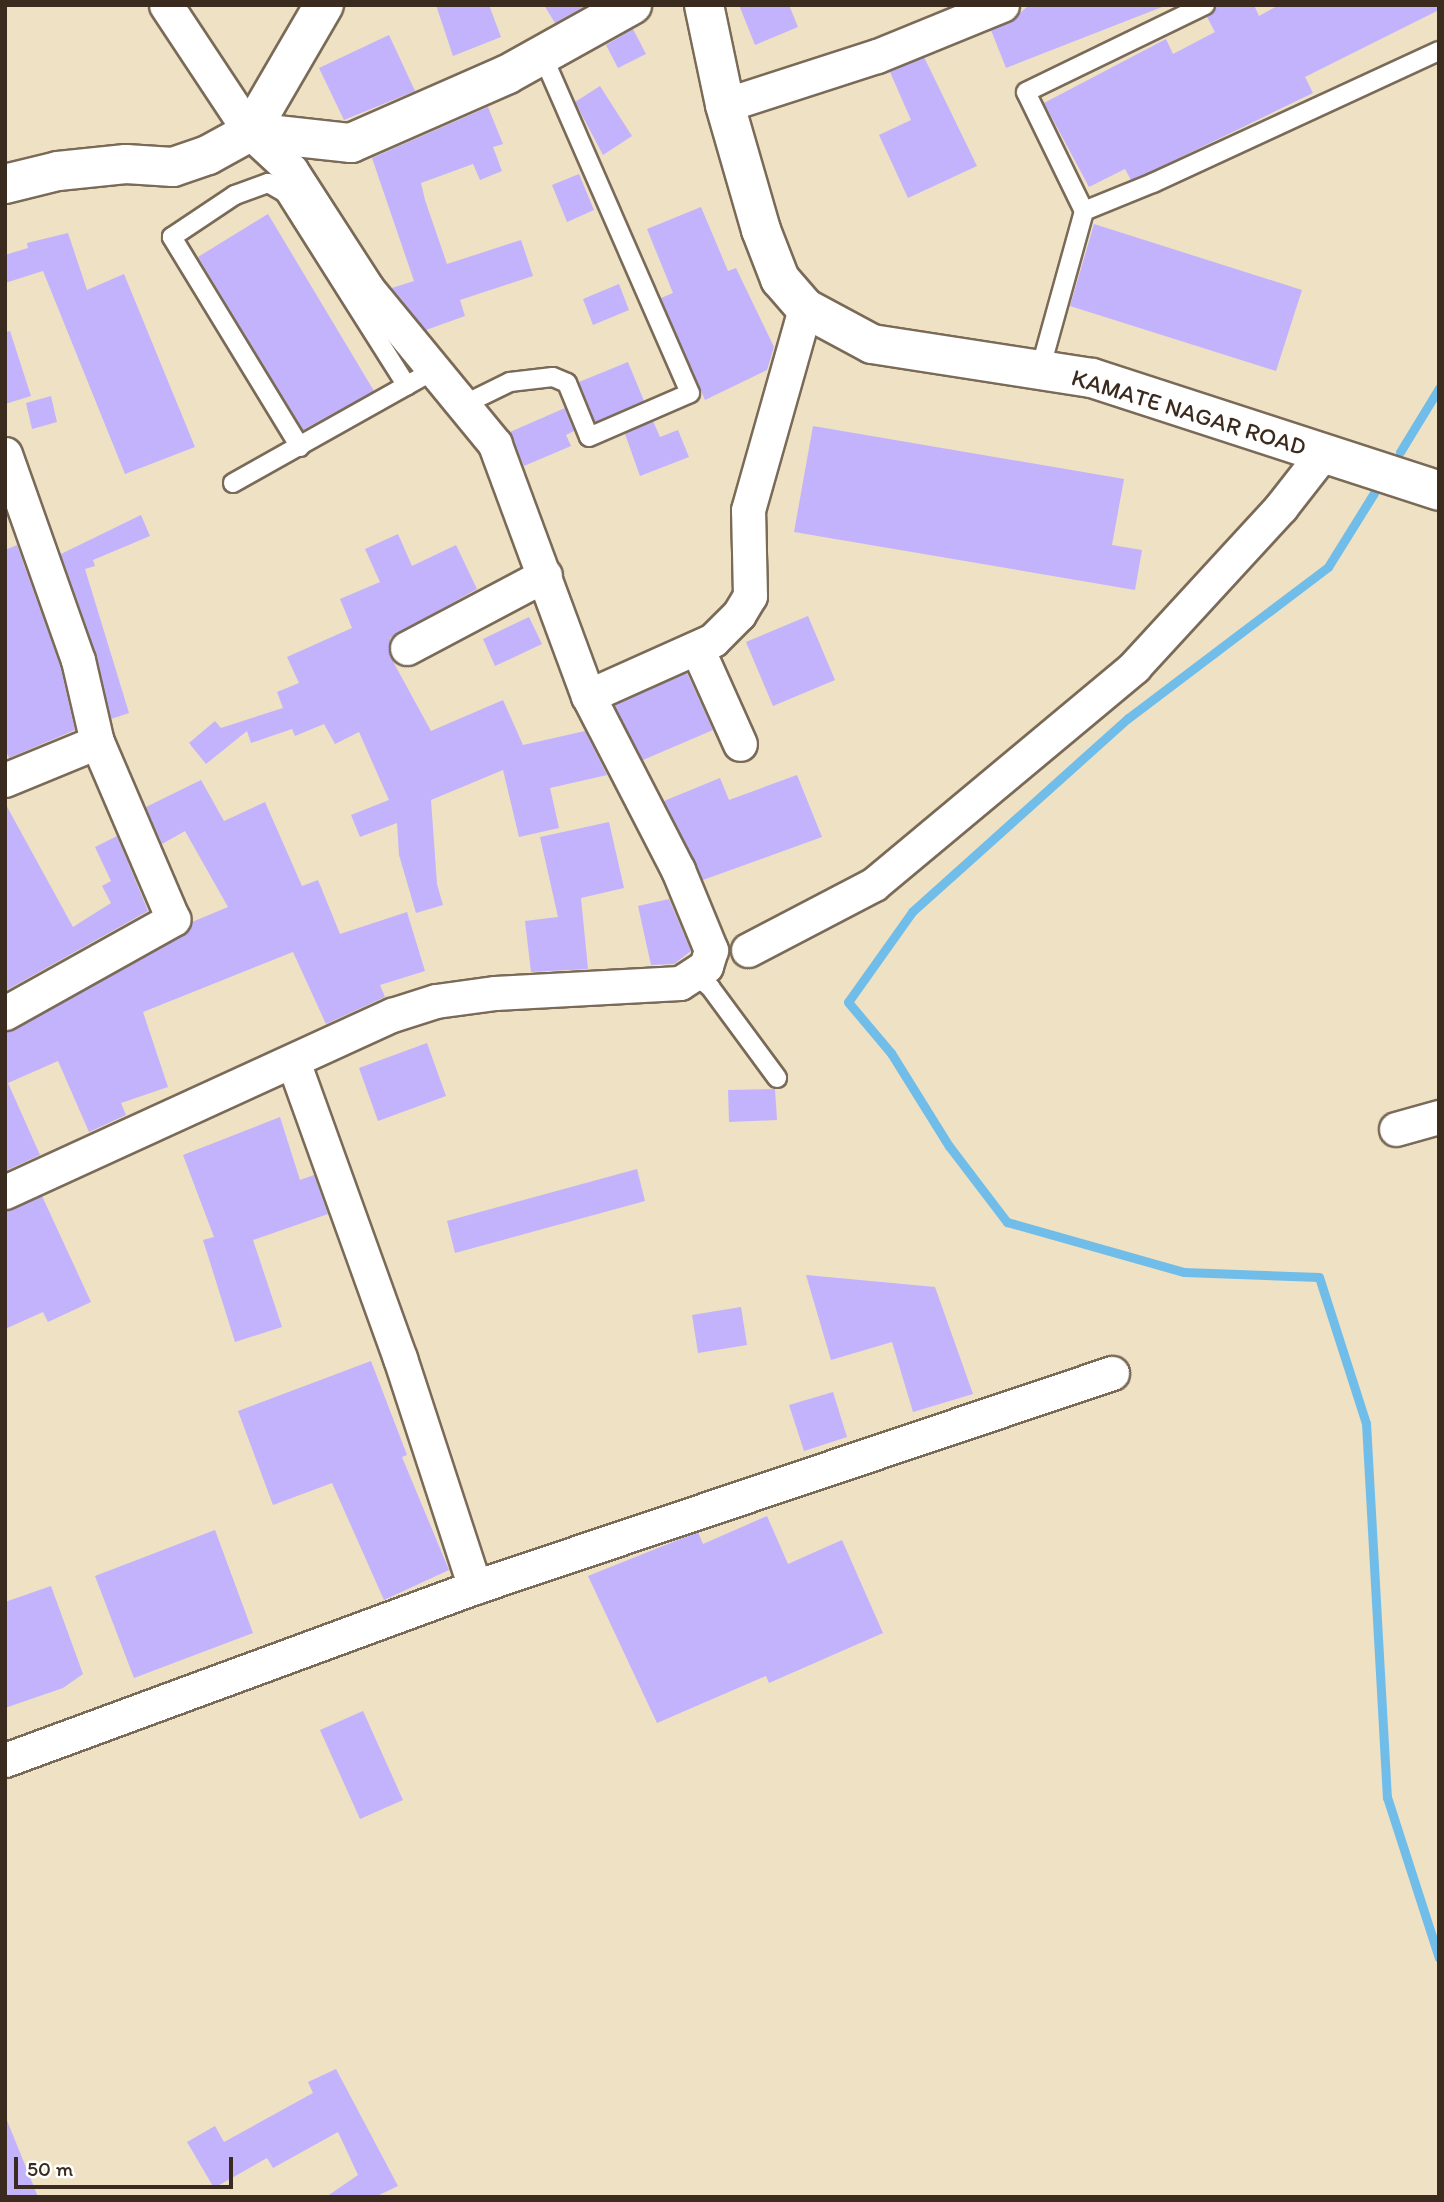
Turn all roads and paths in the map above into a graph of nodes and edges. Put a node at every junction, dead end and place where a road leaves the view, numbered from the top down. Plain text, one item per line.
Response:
1 (166, 5) edge
2 (324, 5) edge
3 (632, 5) edge
4 (704, 5) edge
5 (1002, 5) edge
6 (1205, 5) edge
7 (1439, 51) edge
8 (542, 55) junction
9 (726, 105) junction
10 (250, 132) junction
11 (5, 184) edge
12 (1083, 211) junction
13 (805, 308) junction
14 (1040, 370) junction
15 (420, 378) junction
16 (463, 405) junction
17 (300, 447) junction
18 (1324, 452) junction
19 (5, 454) edge
20 (233, 483) dead end
21 (1439, 491) edge
22 (545, 575) junction
23 (407, 648) dead end
24 (697, 648) junction
25 (588, 696) junction
26 (97, 742) junction
27 (740, 744) dead end
28 (6, 778) edge
29 (748, 950) dead end
30 (695, 976) junction
31 (5, 1013) edge
32 (293, 1060) junction
33 (777, 1078) dead end
34 (1439, 1117) edge
35 (1396, 1129) dead end
36 (5, 1192) edge
37 (1112, 1373) dead end
38 (475, 1587) junction
39 (5, 1760) edge

1 - 10 street
2 - 10 street
3 - 8 street
4 - 9 street, KAMATE NAGAR ROAD
5 - 9 street
6 - 12 lane
7 - 12 lane
8 - 10 street
8 - 16 lane
9 - 13 street, KAMATE NAGAR ROAD
10 - 11 street
10 - 15 street
12 - 14 lane
13 - 14 street, KAMATE NAGAR ROAD
13 - 24 street
14 - 18 street, KAMATE NAGAR ROAD
15 - 16 street
15 - 17 lane
15 - 17 lane
16 - 22 street
17 - 20 lane
18 - 21 street, KAMATE NAGAR ROAD
18 - 29 street
19 - 26 street
22 - 23 street
22 - 25 street
24 - 25 street
24 - 27 street
25 - 30 street
26 - 28 street
26 - 31 street
30 - 32 street
30 - 33 lane
32 - 36 street
32 - 38 street
34 - 35 street
37 - 38 street
38 - 39 street

